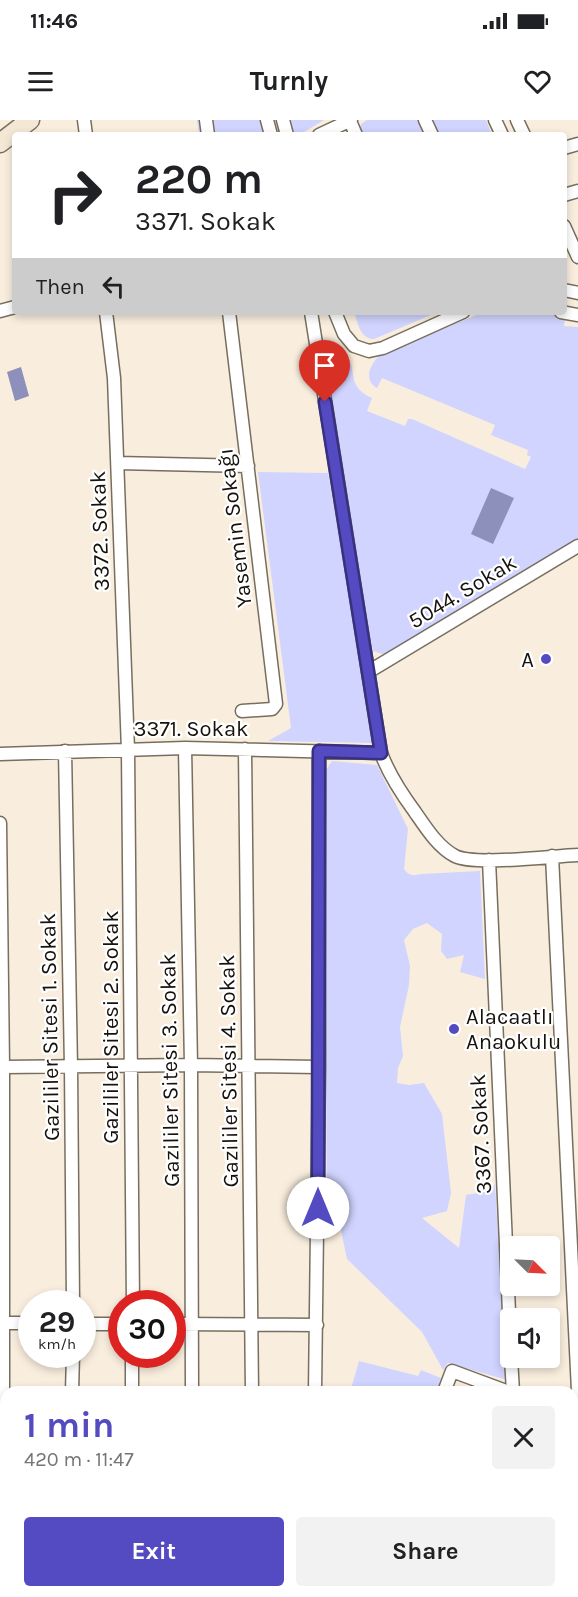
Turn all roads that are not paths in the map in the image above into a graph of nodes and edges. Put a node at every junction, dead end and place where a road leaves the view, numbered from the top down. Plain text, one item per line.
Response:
1 (13, 120) edge
2 (30, 120) edge
3 (350, 120) edge
4 (0, 127) edge
5 (14, 132) edge
6 (325, 132) edge
7 (12, 134) edge
8 (0, 143) edge
9 (567, 233) edge
10 (578, 257) edge
11 (106, 315) edge
12 (229, 315) edge
13 (311, 315) edge
14 (336, 315) edge
15 (456, 315) edge
16 (118, 463) junction
17 (248, 466) junction
18 (578, 546) edge
19 (368, 672) junction
20 (242, 711) dead end
21 (185, 747) junction
22 (245, 748) junction
23 (128, 750) junction
24 (65, 751) junction
25 (319, 751) junction
26 (0, 753) edge
27 (381, 753) junction
28 (0, 823) edge
29 (578, 855) edge
30 (552, 856) junction
31 (489, 860) junction
32 (191, 1065) junction
33 (132, 1066) junction
34 (3, 1067) junction
35 (71, 1067) junction
36 (250, 1067) junction
37 (319, 1067) junction
38 (73, 1290) edge
39 (133, 1290) edge
40 (509, 1308) edge
41 (3, 1323) junction
42 (18, 1323) edge
43 (186, 1324) edge
44 (192, 1324) junction
45 (252, 1325) junction
46 (317, 1325) junction
47 (73, 1368) edge
48 (132, 1368) edge
49 (511, 1368) edge
50 (3, 1386) edge
51 (72, 1386) edge
52 (132, 1386) edge
53 (192, 1386) edge
54 (252, 1386) edge
55 (315, 1386) edge
56 (446, 1386) edge
57 (494, 1386) edge
58 (511, 1386) edge
59 (578, 1386) edge

1 - 4 main road
2 - 5 main road
3 - 6 street
7 - 8 main road
9 - 10 street
11 - 16 street, 3372. Sokak
12 - 17 street, Yasemin Sokağı
13 - 19 street
14 - 15 street
16 - 17 street
16 - 23 street, 3372. Sokak
17 - 20 street, Yasemin Sokağı
18 - 19 street, 5044. Sokak
19 - 27 street
21 - 22 street, 3371. Sokak
21 - 23 street, 3371. Sokak
21 - 32 street, Gazililer Sitesi 3. Sokak
22 - 25 street, 3371. Sokak
22 - 36 street, Gazililer Sitesi 4. Sokak
23 - 24 street, 3371. Sokak
23 - 33 street, Gazililer Sitesi 2. Sokak
24 - 26 street, 3371. Sokak
24 - 35 street, Gazililer Sitesi 1. Sokak
25 - 27 street, 3371. Sokak
25 - 37 street
27 - 31 street
28 - 34 street
29 - 30 street
30 - 31 street
30 - 59 street
31 - 40 street, 3367. Sokak
32 - 33 street
32 - 36 street
32 - 44 street, Gazililer Sitesi 3. Sokak
33 - 35 street
33 - 39 street, Gazililer Sitesi 2. Sokak
34 - 35 street
34 - 41 street
35 - 38 street, Gazililer Sitesi 1. Sokak
36 - 37 street
36 - 45 street, Gazililer Sitesi 4. Sokak
37 - 46 street
41 - 42 street
41 - 50 street
43 - 44 street
44 - 45 street
44 - 53 street, Gazililer Sitesi 3. Sokak
45 - 46 street
45 - 54 street, Gazililer Sitesi 4. Sokak
46 - 55 street
47 - 51 street
48 - 52 street
49 - 58 street
56 - 57 street

